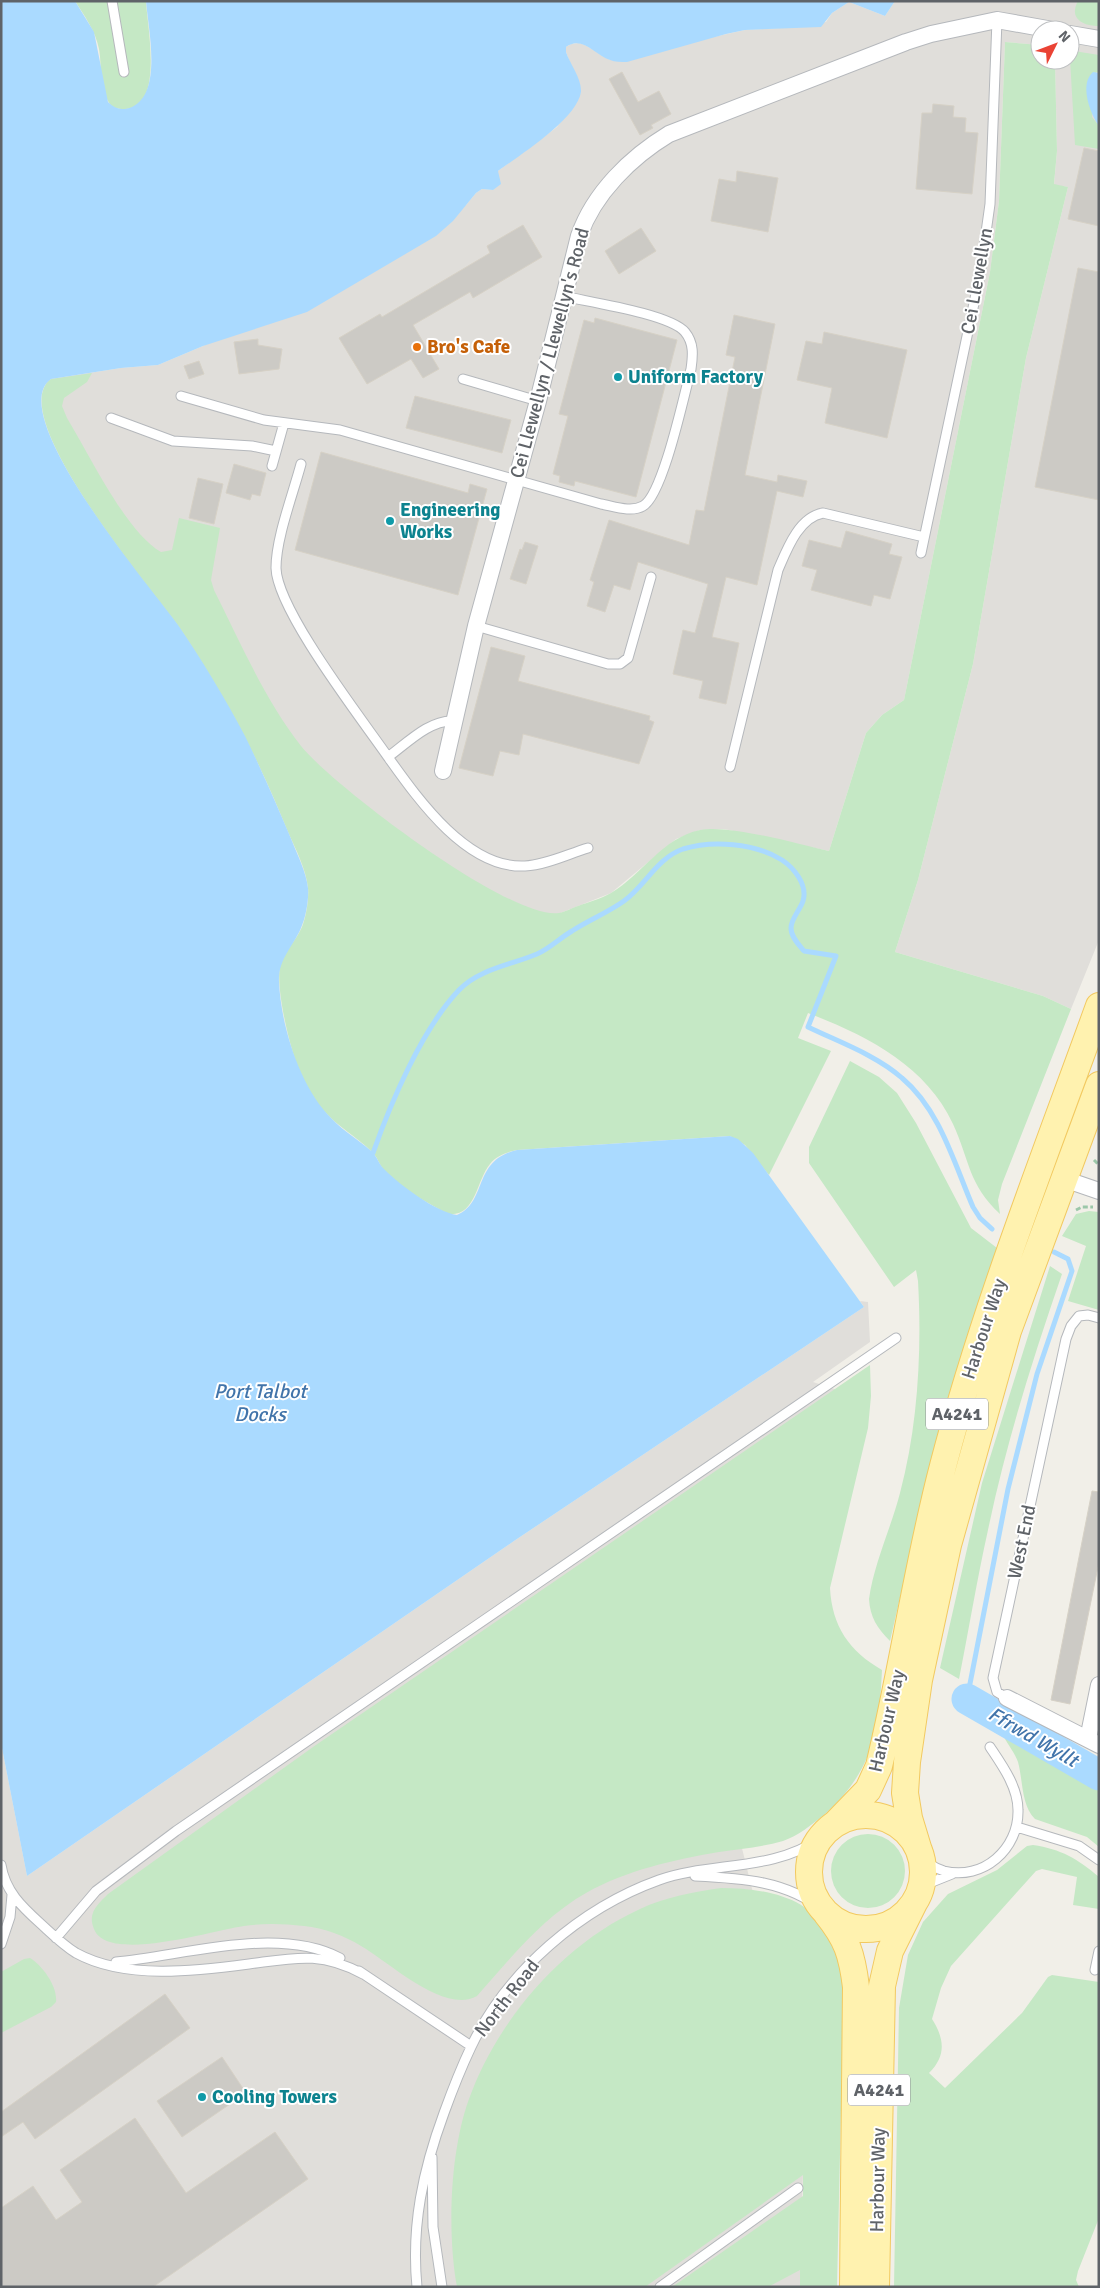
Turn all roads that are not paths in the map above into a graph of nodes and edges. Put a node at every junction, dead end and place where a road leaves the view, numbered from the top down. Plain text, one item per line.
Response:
1 (112, 1) edge
2 (997, 20) junction
3 (1030, 26) edge
4 (1080, 36) edge
5 (1099, 39) edge
6 (124, 72) dead end
7 (563, 296) junction
8 (464, 379) dead end
9 (182, 396) dead end
10 (538, 401) junction
11 (111, 418) dead end
12 (284, 424) junction
13 (276, 451) junction
14 (301, 464) dead end
15 (272, 466) dead end
16 (516, 481) junction
17 (924, 537) junction
18 (921, 553) dead end
19 (651, 577) dead end
20 (476, 626) junction
21 (454, 721) junction
22 (388, 757) junction
23 (730, 767) dead end
24 (443, 771) dead end
25 (588, 848) dead end
26 (1099, 1006) edge
27 (1099, 1085) edge
28 (1064, 1179) junction
29 (1098, 1196) edge
30 (1099, 1318) edge
31 (896, 1338) dead end
32 (1099, 1685) edge
33 (1006, 1698) joint
34 (1093, 1742) edge
35 (990, 1747) dead end
36 (1017, 1827) junction
37 (828, 1831) junction
38 (919, 1852) junction
39 (1099, 1860) edge
40 (1, 1865) edge
41 (958, 1873) junction
42 (682, 1875) junction
43 (12, 1895) junction
44 (915, 1901) junction
45 (826, 1913) junction
46 (56, 1938) junction
47 (1, 1944) edge
48 (1099, 1952) edge
49 (98, 1962) junction
50 (1095, 1970) dead end
51 (363, 1974) junction
52 (471, 2046) junction
53 (432, 2145) junction
54 (798, 2188) dead end
55 (417, 2287) edge
56 (442, 2287) edge
57 (660, 2287) edge
58 (853, 2287) edge
59 (876, 2287) edge

1 - 6 lane
2 - 3 street, Cei Llewellyn / Llewellyn's Road
2 - 7 street, Cei Llewellyn / Llewellyn's Road
2 - 17 lane, Cei Llewellyn
4 - 5 street
7 - 10 street, Cei Llewellyn / Llewellyn's Road
7 - 16 lane
8 - 10 lane
9 - 12 lane
10 - 16 street, Cei Llewellyn / Llewellyn's Road
11 - 13 lane
12 - 13 lane
12 - 16 lane
13 - 15 lane
14 - 22 lane
16 - 20 street, Cei Llewellyn / Llewellyn's Road
17 - 18 lane, Cei Llewellyn
17 - 23 lane
19 - 20 lane
20 - 21 street, Cei Llewellyn / Llewellyn's Road
21 - 22 lane
21 - 24 street, Cei Llewellyn / Llewellyn's Road
22 - 25 lane
26 - 37 main road, Harbour Way / A4241
27 - 28 main road, Harbour Way / A4241
28 - 29 street
28 - 38 main road, Harbour Way / A4241
30 - 33 lane, West End
31 - 46 lane
32 - 34 street
33 - 34 street, West End
35 - 36 lane
36 - 39 lane
36 - 41 lane
37 - 38 main road
37 - 42 lane, North Road
37 - 45 main road, A4241
38 - 41 lane
38 - 44 main road, A4241
40 - 43 lane
41 - 44 lane
42 - 45 lane
42 - 52 lane, North Road
43 - 46 lane
43 - 47 lane
44 - 45 main road, A4241
44 - 59 main road, Harbour Way / A4241
45 - 58 main road, Harbour Way / A4241
46 - 49 lane
48 - 50 lane
49 - 51 lane
49 - 51 lane
51 - 52 lane
52 - 53 lane, North Road
53 - 55 lane, North Road
53 - 56 lane
54 - 57 lane

